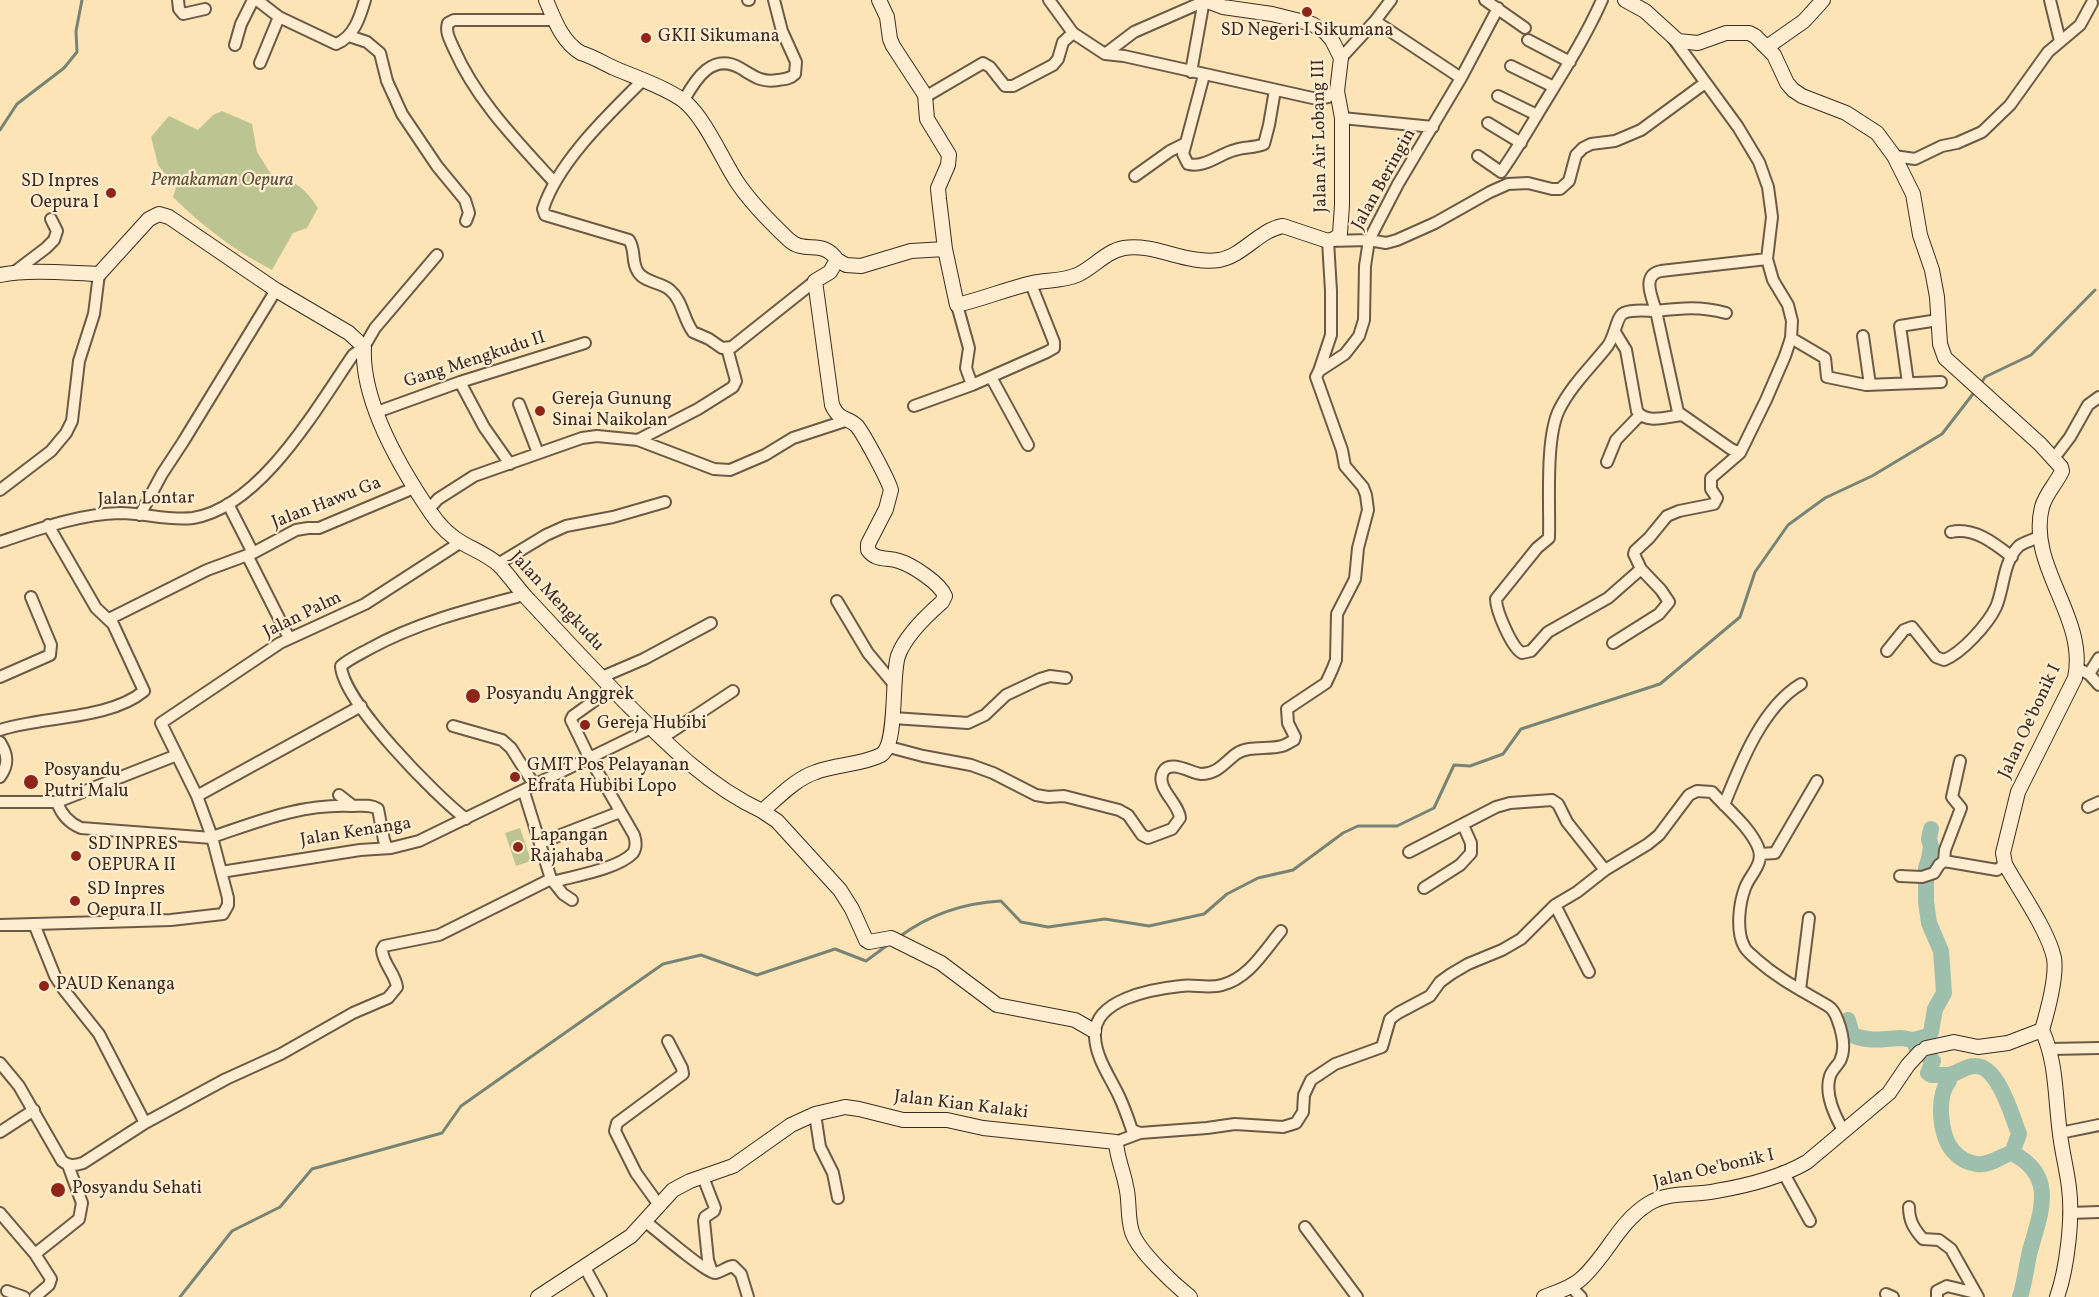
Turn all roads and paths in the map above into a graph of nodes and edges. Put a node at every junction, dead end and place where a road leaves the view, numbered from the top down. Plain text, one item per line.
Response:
1 (178, 0) edge
2 (255, 0) edge
3 (365, 0) edge
4 (546, 0) edge
5 (774, 0) edge
6 (879, 0) edge
7 (1049, 0) edge
8 (1390, 0) edge
9 (1485, 0) edge
10 (1602, 0) edge
11 (1625, 0) edge
12 (1823, 0) edge
13 (2050, 0) edge
14 (1204, 1) edge
15 (2092, 3) dead end
16 (1498, 8) junction
17 (205, 9) dead end
18 (279, 17) junction
19 (554, 20) junction
20 (1375, 21) junction
21 (1525, 28) dead end
22 (1073, 33) junction
23 (1669, 33) junction
24 (349, 36) junction
25 (1528, 40) dead end
26 (2060, 41) junction
27 (235, 45) dead end
28 (1767, 47) junction
29 (1105, 54) junction
30 (1341, 58) junction
31 (1570, 62) junction
32 (260, 63) dead end
33 (1511, 66) dead end
34 (1191, 72) junction
35 (1204, 75) junction
36 (1461, 78) junction
37 (643, 80) junction
38 (1705, 83) junction
39 (1554, 87) junction
40 (1275, 90) junction
41 (1337, 91) junction
42 (1498, 96) dead end
43 (926, 97) junction
44 (684, 100) junction
45 (1537, 116) junction
46 (1342, 118) junction
47 (1488, 123) dead end
48 (1433, 127) junction
49 (1521, 143) junction
50 (1184, 144) junction
51 (1478, 156) dead end
52 (1894, 156) junction
53 (1135, 176) dead end
54 (554, 182) junction
55 (51, 219) dead end
56 (466, 221) dead end
57 (1370, 240) junction
58 (1328, 241) junction
59 (945, 249) junction
60 (437, 255) dead end
61 (837, 260) junction
62 (1767, 260) junction
63 (6, 274) edge
64 (99, 274) junction
65 (815, 281) junction
66 (1031, 284) junction
67 (276, 290) junction
68 (957, 305) junction
69 (1656, 311) junction
70 (1726, 313) dead end
71 (1938, 320) junction
72 (1616, 332) junction
73 (1863, 336) dead end
74 (1791, 338) junction
75 (585, 343) dead end
76 (364, 347) junction
77 (727, 348) junction
78 (1319, 372) junction
79 (991, 377) junction
80 (460, 382) junction
81 (1941, 382) dead end
82 (1908, 383) junction
83 (972, 385) junction
84 (1870, 385) junction
85 (2099, 397) edge
86 (519, 404) dead end
87 (914, 406) dead end
88 (377, 412) junction
89 (1640, 415) junction
90 (1681, 415) junction
91 (844, 421) junction
92 (638, 440) junction
93 (1028, 445) dead end
94 (538, 453) junction
95 (1740, 453) junction
96 (2054, 458) junction
97 (1607, 462) dead end
98 (510, 464) junction
99 (414, 488) junction
100 (0, 490) edge
101 (665, 502) dead end
102 (228, 504) junction
103 (429, 509) junction
104 (140, 515) junction
105 (48, 525) junction
106 (1951, 532) dead end
107 (2040, 536) junction
108 (0, 542) edge
109 (461, 542) junction
110 (250, 554) junction
111 (2012, 556) junction
112 (498, 564) junction
113 (1641, 569) junction
114 (524, 595) junction
115 (31, 597) dead end
116 (837, 601) dead end
117 (109, 619) junction
118 (711, 623) dead end
119 (289, 638) junction
120 (1613, 643) dead end
121 (1887, 651) dead end
122 (2099, 658) edge
123 (2083, 671) junction
124 (0, 677) edge
125 (602, 677) junction
126 (1066, 678) dead end
127 (893, 683) junction
128 (1801, 684) dead end
129 (2099, 685) edge
130 (612, 688) junction
131 (734, 691) dead end
132 (361, 706) junction
133 (893, 718) junction
134 (453, 726) dead end
135 (0, 730) edge
136 (656, 733) junction
137 (0, 742) edge
138 (889, 747) junction
139 (177, 755) junction
140 (589, 757) junction
141 (1960, 761) dead end
142 (0, 777) edge
143 (1817, 781) dead end
144 (535, 786) junction
145 (524, 792) junction
146 (339, 795) dead end
147 (197, 796) junction
148 (6, 802) edge
149 (57, 802) junction
150 (2099, 802) edge
151 (354, 806) junction
152 (1724, 806) junction
153 (2088, 807) dead end
154 (762, 811) junction
155 (620, 812) junction
156 (466, 819) junction
157 (1463, 825) junction
158 (212, 838) junction
159 (540, 843) junction
160 (387, 848) junction
161 (1409, 852) dead end
162 (1760, 854) junction
163 (1944, 861) junction
164 (2005, 864) junction
165 (1605, 870) junction
166 (221, 872) junction
167 (1900, 876) dead end
168 (551, 880) junction
169 (1424, 888) dead end
170 (572, 900) dead end
171 (1555, 905) junction
172 (1809, 918) dead end
173 (34, 924) junction
174 (0, 925) edge
175 (1281, 931) dead end
176 (1589, 972) dead end
177 (1800, 990) junction
178 (2042, 1030) junction
179 (1094, 1031) junction
180 (668, 1041) dead end
181 (2099, 1048) edge
182 (2051, 1049) junction
183 (0, 1064) edge
184 (34, 1110) junction
185 (815, 1114) junction
186 (145, 1123) junction
187 (2099, 1125) edge
188 (0, 1132) edge
189 (1844, 1132) junction
190 (1140, 1133) junction
191 (2060, 1133) junction
192 (1116, 1142) junction
193 (69, 1165) junction
194 (1783, 1172) junction
195 (703, 1177) junction
196 (836, 1195) dead end
197 (659, 1205) junction
198 (1909, 1207) dead end
199 (2099, 1212) edge
200 (0, 1213) edge
201 (2069, 1213) junction
202 (1810, 1221) dead end
203 (646, 1222) junction
204 (1305, 1227) dead end
205 (35, 1254) junction
206 (584, 1266) junction
207 (712, 1273) junction
208 (1570, 1286) junction
209 (7, 1291) dead end
210 (1977, 1295) edge
211 (24, 1297) edge
212 (35, 1297) edge
213 (538, 1297) edge
214 (601, 1297) edge
215 (748, 1297) edge
216 (1190, 1297) edge
217 (1357, 1297) edge
218 (1544, 1297) edge
219 (1581, 1297) edge
220 (1936, 1297) edge
221 (2057, 1297) edge

1 - 17 street
2 - 18 street
2 - 27 street
3 - 24 street
4 - 19 street
5 - 44 street
6 - 43 street
7 - 22 street
8 - 20 street
9 - 16 street
10 - 31 street
11 - 23 street
12 - 28 street
13 - 26 street
14 - 29 street
14 - 30 street, Jalan Air Lobang III
14 - 34 street
15 - 26 street
16 - 21 street
16 - 36 street, Jalan Beringin
18 - 24 street
18 - 32 street
19 - 37 street
19 - 54 street
20 - 30 street
20 - 36 street
22 - 29 street
22 - 43 street
23 - 28 street
23 - 38 street
24 - 56 street
25 - 31 street
26 - 52 street
28 - 52 street
29 - 34 street
30 - 41 street, Jalan Air Lobang III
31 - 39 street
33 - 39 street
34 - 35 street
35 - 40 street
35 - 50 street
36 - 48 street, Jalan Beringin
37 - 44 street
37 - 54 street
38 - 57 street
38 - 62 street
39 - 45 street
40 - 41 street
40 - 50 street
41 - 46 street, Jalan Air Lobang III
42 - 45 street
43 - 59 street
44 - 61 street
45 - 49 street
46 - 48 street
46 - 58 street, Jalan Air Lobang III
47 - 49 street
48 - 57 street, Jalan Beringin
49 - 51 street
50 - 53 street
52 - 71 street
54 - 77 street
55 - 63 street
57 - 58 street
57 - 78 street, Jalan Beringin
58 - 66 street, Jalan Air Lobang III
58 - 78 street
59 - 61 street
59 - 68 street
60 - 76 street, Jalan Lontar
61 - 65 street
62 - 69 street
62 - 74 street
63 - 64 street
64 - 67 street
64 - 100 street
65 - 77 street
65 - 91 street
66 - 68 street
66 - 79 street
67 - 76 street
67 - 104 street
68 - 83 street
69 - 70 street
69 - 72 street
69 - 90 street
71 - 82 street
71 - 96 street
72 - 89 street
72 - 113 street
73 - 84 street
74 - 84 street
74 - 95 street
75 - 80 street, Gang Mengkudu II
76 - 88 street, Jalan Mengkudu
76 - 102 street, Jalan Lontar
77 - 92 street
78 - 138 street
79 - 83 street
79 - 93 street
80 - 88 street, Gang Mengkudu II
80 - 98 street
81 - 82 street
82 - 84 street
83 - 87 street
85 - 96 street
86 - 94 street
88 - 99 street, Jalan Mengkudu
89 - 90 street
89 - 97 street
90 - 95 street
91 - 92 street
91 - 127 street
92 - 94 street
94 - 98 street
95 - 113 street
96 - 107 street, Jalan Oe'bonik I
98 - 103 street
99 - 103 street, Jalan Mengkudu
99 - 110 street, Jalan Hawu Ga
101 - 112 street
102 - 104 street, Jalan Lontar
102 - 110 street
103 - 109 street, Jalan Mengkudu
104 - 105 street, Jalan Lontar
105 - 108 street, Jalan Lontar
105 - 117 street
106 - 111 street
107 - 111 street
107 - 123 street, Jalan Oe'bonik I
109 - 112 street, Jalan Mengkudu
109 - 119 street, Jalan Palm
110 - 117 street, Jalan Hawu Ga
110 - 119 street
111 - 121 street
112 - 114 street, Jalan Mengkudu
113 - 120 street
114 - 125 street, Jalan Mengkudu
114 - 132 street
115 - 124 street
116 - 127 street
117 - 135 street
118 - 125 street
119 - 139 street, Jalan Palm
122 - 123 street
123 - 129 street
123 - 164 street, Jalan Oe'bonik I
125 - 130 street, Jalan Mengkudu
126 - 133 street
127 - 133 street
128 - 152 street
130 - 136 street, Jalan Mengkudu
130 - 140 street
131 - 136 street, Jalan Kenanga
132 - 147 street
132 - 156 street
133 - 138 street
134 - 144 street
136 - 140 street, Jalan Kenanga
136 - 154 street, Jalan Mengkudu
137 - 142 street
138 - 154 street
139 - 147 street
139 - 149 street
140 - 144 street, Jalan Kenanga
140 - 155 street
141 - 163 street
143 - 162 street
144 - 145 street, Jalan Kenanga
145 - 156 street, Jalan Kenanga
145 - 159 street
146 - 151 street
147 - 158 street
148 - 149 street
149 - 158 street
150 - 153 street
151 - 158 street
151 - 160 street
152 - 162 street
152 - 165 street
154 - 179 street, Jalan Mengkudu
155 - 159 street
155 - 168 street
156 - 160 street, Jalan Kenanga
157 - 161 street
157 - 165 street
157 - 169 street
158 - 166 street
159 - 168 street
160 - 166 street, Jalan Kenanga
162 - 177 street
163 - 164 street
163 - 167 street
164 - 178 street
165 - 171 street
166 - 173 street
168 - 170 street
168 - 186 street
171 - 176 street
171 - 190 street
172 - 177 street
173 - 174 street
173 - 186 street
175 - 179 street
177 - 189 street
178 - 182 street
178 - 189 street, Jalan Oe'bonik I
179 - 190 street
180 - 197 street
181 - 182 street
182 - 191 street
183 - 184 street
184 - 188 street
184 - 193 street
185 - 192 street, Jalan Kian Kalaki
185 - 195 street, Jalan Kian Kalaki
185 - 196 street
186 - 193 street
187 - 191 street
189 - 194 street, Jalan Oe'bonik I
190 - 192 street
191 - 201 street
192 - 216 street
193 - 205 street
194 - 202 street
194 - 208 street, Jalan Oe'bonik I
195 - 197 street, Jalan Kian Kalaki
195 - 207 street
197 - 203 street, Jalan Kian Kalaki
198 - 210 street
199 - 201 street
200 - 205 street
201 - 221 street
203 - 206 street, Jalan Kian Kalaki
203 - 207 street
204 - 217 street
205 - 212 street
206 - 213 street, Jalan Kian Kalaki
206 - 214 street
207 - 215 street
208 - 218 street, Jalan Oe'bonik I
208 - 219 street
209 - 211 street
210 - 220 street

